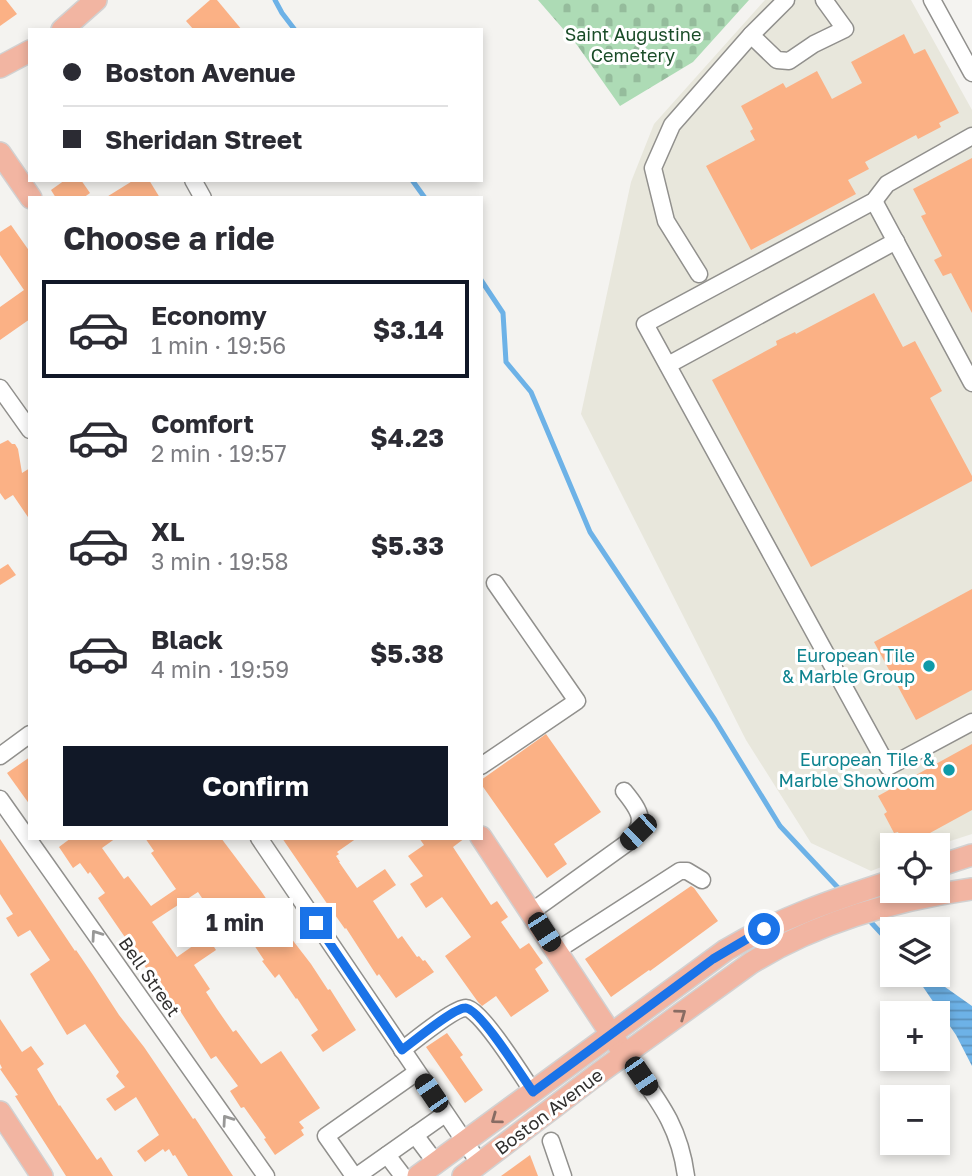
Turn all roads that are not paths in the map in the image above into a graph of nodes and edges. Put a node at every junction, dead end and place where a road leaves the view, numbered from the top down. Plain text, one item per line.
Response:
1 (96, 0) edge
2 (786, 0) edge
3 (824, 0) edge
4 (932, 0) edge
5 (68, 28) edge
6 (751, 35) junction
7 (28, 52) edge
8 (0, 67) edge
9 (972, 73) edge
10 (972, 136) edge
11 (0, 153) edge
12 (30, 196) edge
13 (874, 201) junction
14 (895, 241) junction
15 (699, 274) dead end
16 (668, 365) junction
17 (972, 383) edge
18 (0, 388) edge
19 (5, 405) edge
20 (28, 428) edge
21 (495, 583) dead end
22 (972, 722) edge
23 (28, 735) edge
24 (0, 756) edge
25 (483, 765) edge
26 (624, 791) dead end
27 (0, 799) edge
28 (28, 839) edge
29 (29, 840) edge
30 (260, 840) edge
31 (483, 840) edge
32 (972, 855) edge
33 (950, 862) edge
34 (702, 880) dead end
35 (880, 885) edge
36 (972, 889) edge
37 (531, 912) junction
38 (556, 951) junction
39 (610, 1035) junction
40 (402, 1050) junction
41 (626, 1055) junction
42 (417, 1072) junction
43 (533, 1092) junction
44 (0, 1112) edge
45 (547, 1112) junction
46 (445, 1114) junction
47 (415, 1135) junction
48 (551, 1140) dead end
49 (464, 1142) junction
50 (387, 1155) junction
51 (436, 1163) junction
52 (471, 1170) edge
53 (42, 1176) edge
54 (266, 1176) edge
55 (356, 1176) edge
56 (402, 1176) edge
57 (418, 1176) edge
58 (563, 1176) edge
59 (686, 1176) edge

1 - 5 main road
2 - 6 street
3 - 6 street
4 - 9 street
6 - 15 street
7 - 8 main road
10 - 13 street
11 - 12 main road
13 - 14 street
13 - 16 street
14 - 16 street
14 - 17 street
16 - 22 street
18 - 19 street
19 - 20 street
21 - 25 street
23 - 24 street
26 - 37 street
28 -> 27 street, Bell Street
54 -> 29 street, Bell Street
30 - 40 street
31 - 37 main road
32 - 33 main road
34 - 38 street
35 - 39 main road, Boston Avenue
41 -> 36 main road, Boston Avenue
37 - 38 main road
38 - 39 main road
39 - 41 main road
39 - 43 main road, Boston Avenue
40 - 42 street
40 - 43 street
41 - 45 main road, Boston Avenue
41 - 59 street
42 - 46 street
42 - 55 street
43 - 45 main road
43 -> 49 main road, Boston Avenue
44 - 53 main road
45 - 52 main road, Boston Avenue
46 - 47 street
46 - 49 street
47 - 50 street
47 - 51 street
48 - 58 street
49 - 51 main road, Boston Avenue
49 - 52 street
50 - 55 street
50 - 56 street
51 - 57 main road, Boston Avenue

